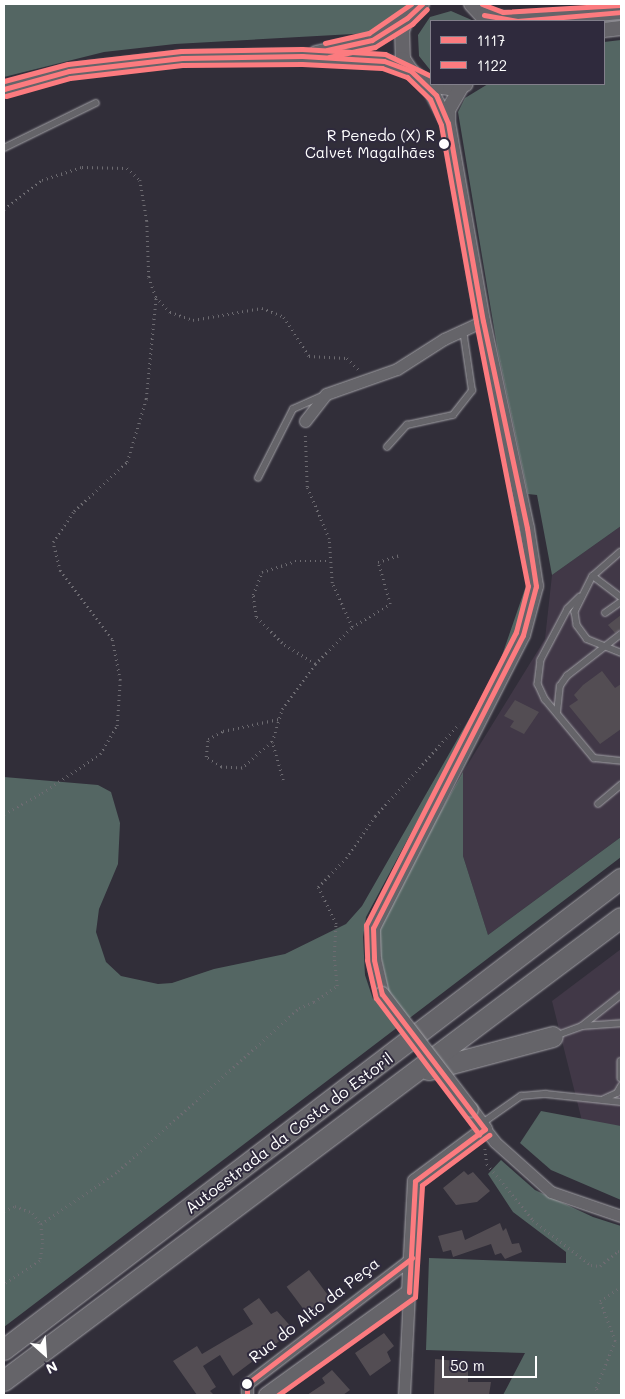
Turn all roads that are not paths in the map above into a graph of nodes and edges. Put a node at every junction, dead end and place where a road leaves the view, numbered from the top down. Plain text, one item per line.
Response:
1 (422, 4) edge
2 (471, 4) edge
3 (621, 12) edge
4 (407, 18) junction
5 (485, 18) edge
6 (506, 20) edge
7 (529, 20) edge
8 (621, 28) edge
9 (605, 30) edge
10 (302, 56) junction
11 (410, 72) junction
12 (428, 85) junction
13 (464, 85) edge
14 (4, 89) edge
15 (96, 103) dead end
16 (448, 123) junction
17 (4, 148) edge
18 (483, 321) junction
19 (463, 330) junction
20 (326, 394) junction
21 (305, 421) road end
22 (387, 447) dead end
23 (258, 478) dead end
24 (621, 552) edge
25 (593, 576) junction
26 (580, 596) junction
27 (621, 597) edge
28 (621, 602) edge
29 (605, 613) dead end
30 (621, 634) edge
31 (602, 648) junction
32 (621, 653) edge
33 (556, 713) junction
34 (621, 761) edge
35 (621, 786) edge
36 (598, 804) dead end
37 (621, 873) edge
38 (621, 879) edge
39 (598, 897) junction
40 (621, 918) edge
41 (621, 995) edge
42 (621, 1023) edge
43 (582, 1026) junction
44 (553, 1037) joint
45 (621, 1061) edge
46 (418, 1073) junction
47 (621, 1078) edge
48 (621, 1086) edge
49 (592, 1100) junction
50 (621, 1102) edge
51 (483, 1126) junction
52 (621, 1216) edge
53 (412, 1258) junction
54 (409, 1292) junction
55 (4, 1350) edge
56 (4, 1381) edge
57 (247, 1395) edge
58 (266, 1395) edge
59 (404, 1395) edge

1 - 4 street
2 - 5 street
3 - 7 street
4 - 10 street
4 - 11 street
5 - 6 street
8 - 9 street
10 - 11 street
10 - 14 street
11 - 12 street
12 - 13 street
12 - 16 street
13 - 16 street
15 - 17 lane
16 - 18 street
18 - 19 street
18 - 51 street, bridge
19 - 20 street
19 - 22 lane
20 - 21 street
20 - 23 lane
24 - 25 lane
25 - 26 lane
25 - 27 lane
26 - 31 lane
26 - 33 lane
28 - 29 lane
30 - 31 lane
31 - 32 lane
31 - 33 lane
33 - 34 lane
35 - 36 lane
37 - 39 highway
38 - 39 highway, Autoestrada da Costa do Estoril
39 - 55 highway, Autoestrada da Costa do Estoril
40 - 46 highway, Autoestrada da Costa do Estoril
41 - 43 lane
42 - 43 lane
43 - 44 lane
44 - 46 highway
45 - 47 lane
46 - 56 highway, Autoestrada da Costa do Estoril
48 - 49 lane
49 - 50 lane
49 - 51 lane
51 - 52 street
51 - 53 street
53 - 54 street
53 - 57 street, Rua do Alto da Peça
54 - 58 street
54 - 59 street

